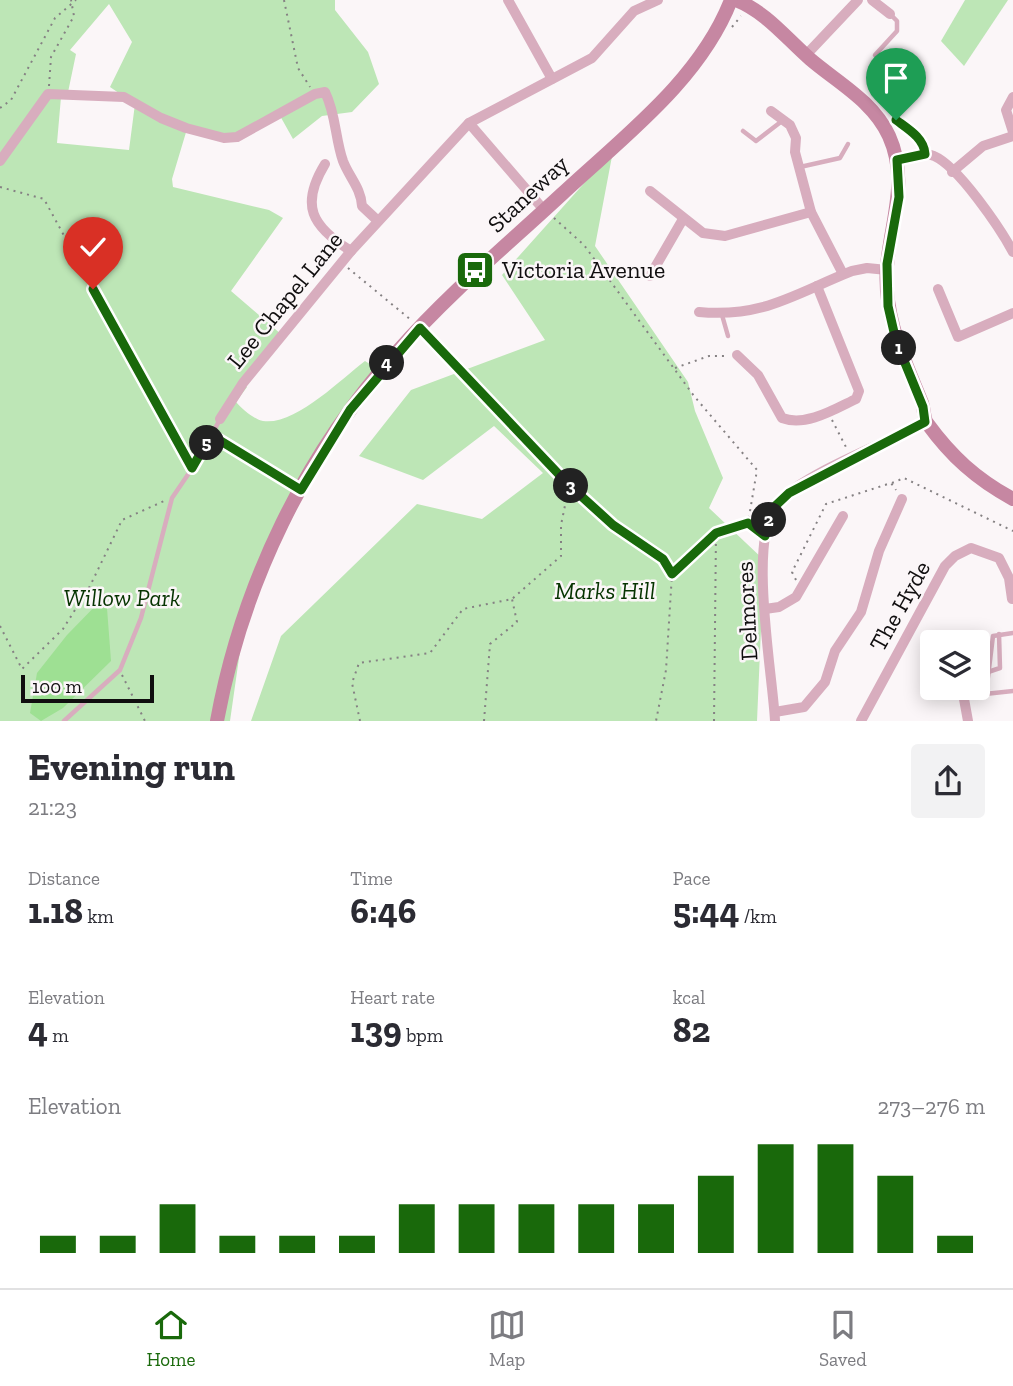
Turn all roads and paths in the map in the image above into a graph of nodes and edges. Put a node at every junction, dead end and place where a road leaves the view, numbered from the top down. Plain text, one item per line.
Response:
1 (285, 0) edge
2 (508, 0) edge
3 (658, 0) edge
4 (731, 0) edge
5 (736, 0) edge
6 (858, 0) edge
7 (872, 0) edge
8 (73, 1) edge
9 (744, 14) dead end
10 (890, 14) joint
11 (732, 27) dead end
12 (806, 55) junction
13 (875, 55) dead end
14 (552, 79) junction
15 (48, 94) junction
16 (315, 94) junction
17 (1013, 97) edge
18 (0, 108) edge
19 (771, 111) dead end
20 (896, 120) dead end
21 (783, 121) junction
22 (469, 123) junction
23 (743, 131) dead end
24 (1013, 134) edge
25 (848, 144) dead end
26 (925, 154) junction
27 (897, 160) junction
28 (0, 161) edge
29 (325, 164) dead end
30 (800, 167) junction
31 (952, 172) junction
32 (0, 187) edge
33 (650, 191) dead end
34 (544, 210) junction
35 (811, 212) junction
36 (682, 219) junction
37 (378, 221) junction
38 (561, 223) dead end
39 (351, 251) junction
40 (1013, 252) edge
41 (342, 263) junction
42 (887, 270) junction
43 (843, 274) junction
44 (650, 276) dead end
45 (817, 286) junction
46 (938, 289) dead end
47 (699, 312) dead end
48 (1013, 313) edge
49 (722, 314) junction
50 (420, 328) junction
51 (728, 337) dead end
52 (737, 355) joint
53 (674, 369) junction
54 (490, 401) joint
55 (828, 412) junction
56 (219, 419) joint
57 (925, 422) junction
58 (211, 435) junction
59 (851, 459) junction
60 (192, 468) junction
61 (891, 483) dead end
62 (569, 485) junction
63 (301, 490) junction
64 (172, 498) junction
65 (902, 499) dead end
66 (1013, 499) edge
67 (843, 516) dead end
68 (748, 523) junction
69 (1013, 531) edge
70 (716, 533) junction
71 (765, 536) junction
72 (672, 574) junction
73 (512, 599) junction
74 (1012, 599) edge
75 (765, 609) junction
76 (0, 626) edge
77 (1013, 633) edge
78 (999, 634) junction
79 (990, 649) edge
80 (120, 670) junction
81 (990, 671) edge
82 (1013, 691) edge
83 (990, 693) edge
84 (962, 700) edge
85 (775, 716) edge
86 (64, 721) edge
87 (145, 721) edge
88 (217, 721) edge
89 (360, 721) edge
90 (484, 721) edge
91 (656, 721) edge
92 (714, 721) edge
93 (861, 721) edge
94 (968, 721) edge

1 - 16 path
2 - 14 street
3 - 14 street, Lee Chapel Lane
4 - 34 main road, Staneway
5 - 12 main road
6 - 12 street
7 - 10 street
8 - 15 path
8 - 18 path
9 - 11 path
10 - 13 lane
12 - 27 main road
14 - 22 street, Lee Chapel Lane
15 - 16 street
15 - 28 street
16 - 37 street
17 - 24 street
19 - 21 street
20 - 26 street
21 - 23 lane
21 - 30 street
22 - 34 street
22 - 37 street, Lee Chapel Lane
24 - 31 street
25 - 30 lane
26 - 27 street
26 - 31 street
27 - 42 main road
29 - 39 street
30 - 35 street
31 - 40 street
32 - 60 path
33 - 36 street
34 - 50 main road, Staneway
35 - 36 street
35 - 43 street
36 - 44 street
37 - 39 street, Lee Chapel Lane
38 - 53 path
39 - 41 street, Lee Chapel Lane
41 - 50 path
41 - 56 street, Lee Chapel Lane
42 - 43 street
42 - 57 main road
43 - 45 street
45 - 49 street
45 - 55 street
46 - 48 street
47 - 49 street
49 - 51 lane
50 - 54 lane
50 - 63 main road, Staneway
52 - 53 path
52 - 55 street
53 - 68 path
54 - 62 path
55 - 59 path
56 - 58 lane, Lee Chapel Lane
57 - 59 street, Delmores
57 - 66 main road
58 - 60 lane, Lee Chapel Lane
58 - 63 path
59 - 71 street, Delmores
60 - 64 lane, Lee Chapel Lane
61 - 69 path
62 - 72 path
62 - 73 path
63 - 88 main road, Staneway
64 - 76 path
64 - 80 lane, Lee Chapel Lane
65 - 85 street
67 - 75 street
68 - 70 path
68 - 71 lane
70 - 72 path
70 - 92 path
71 - 75 street, Delmores
72 - 91 path
73 - 89 path
73 - 90 path
74 - 93 street, The Hyde
75 - 85 street, Delmores
77 - 78 lane
78 - 79 lane
78 - 81 lane
80 - 86 lane, Lee Chapel Lane
80 - 87 path
82 - 83 lane
84 - 94 street

